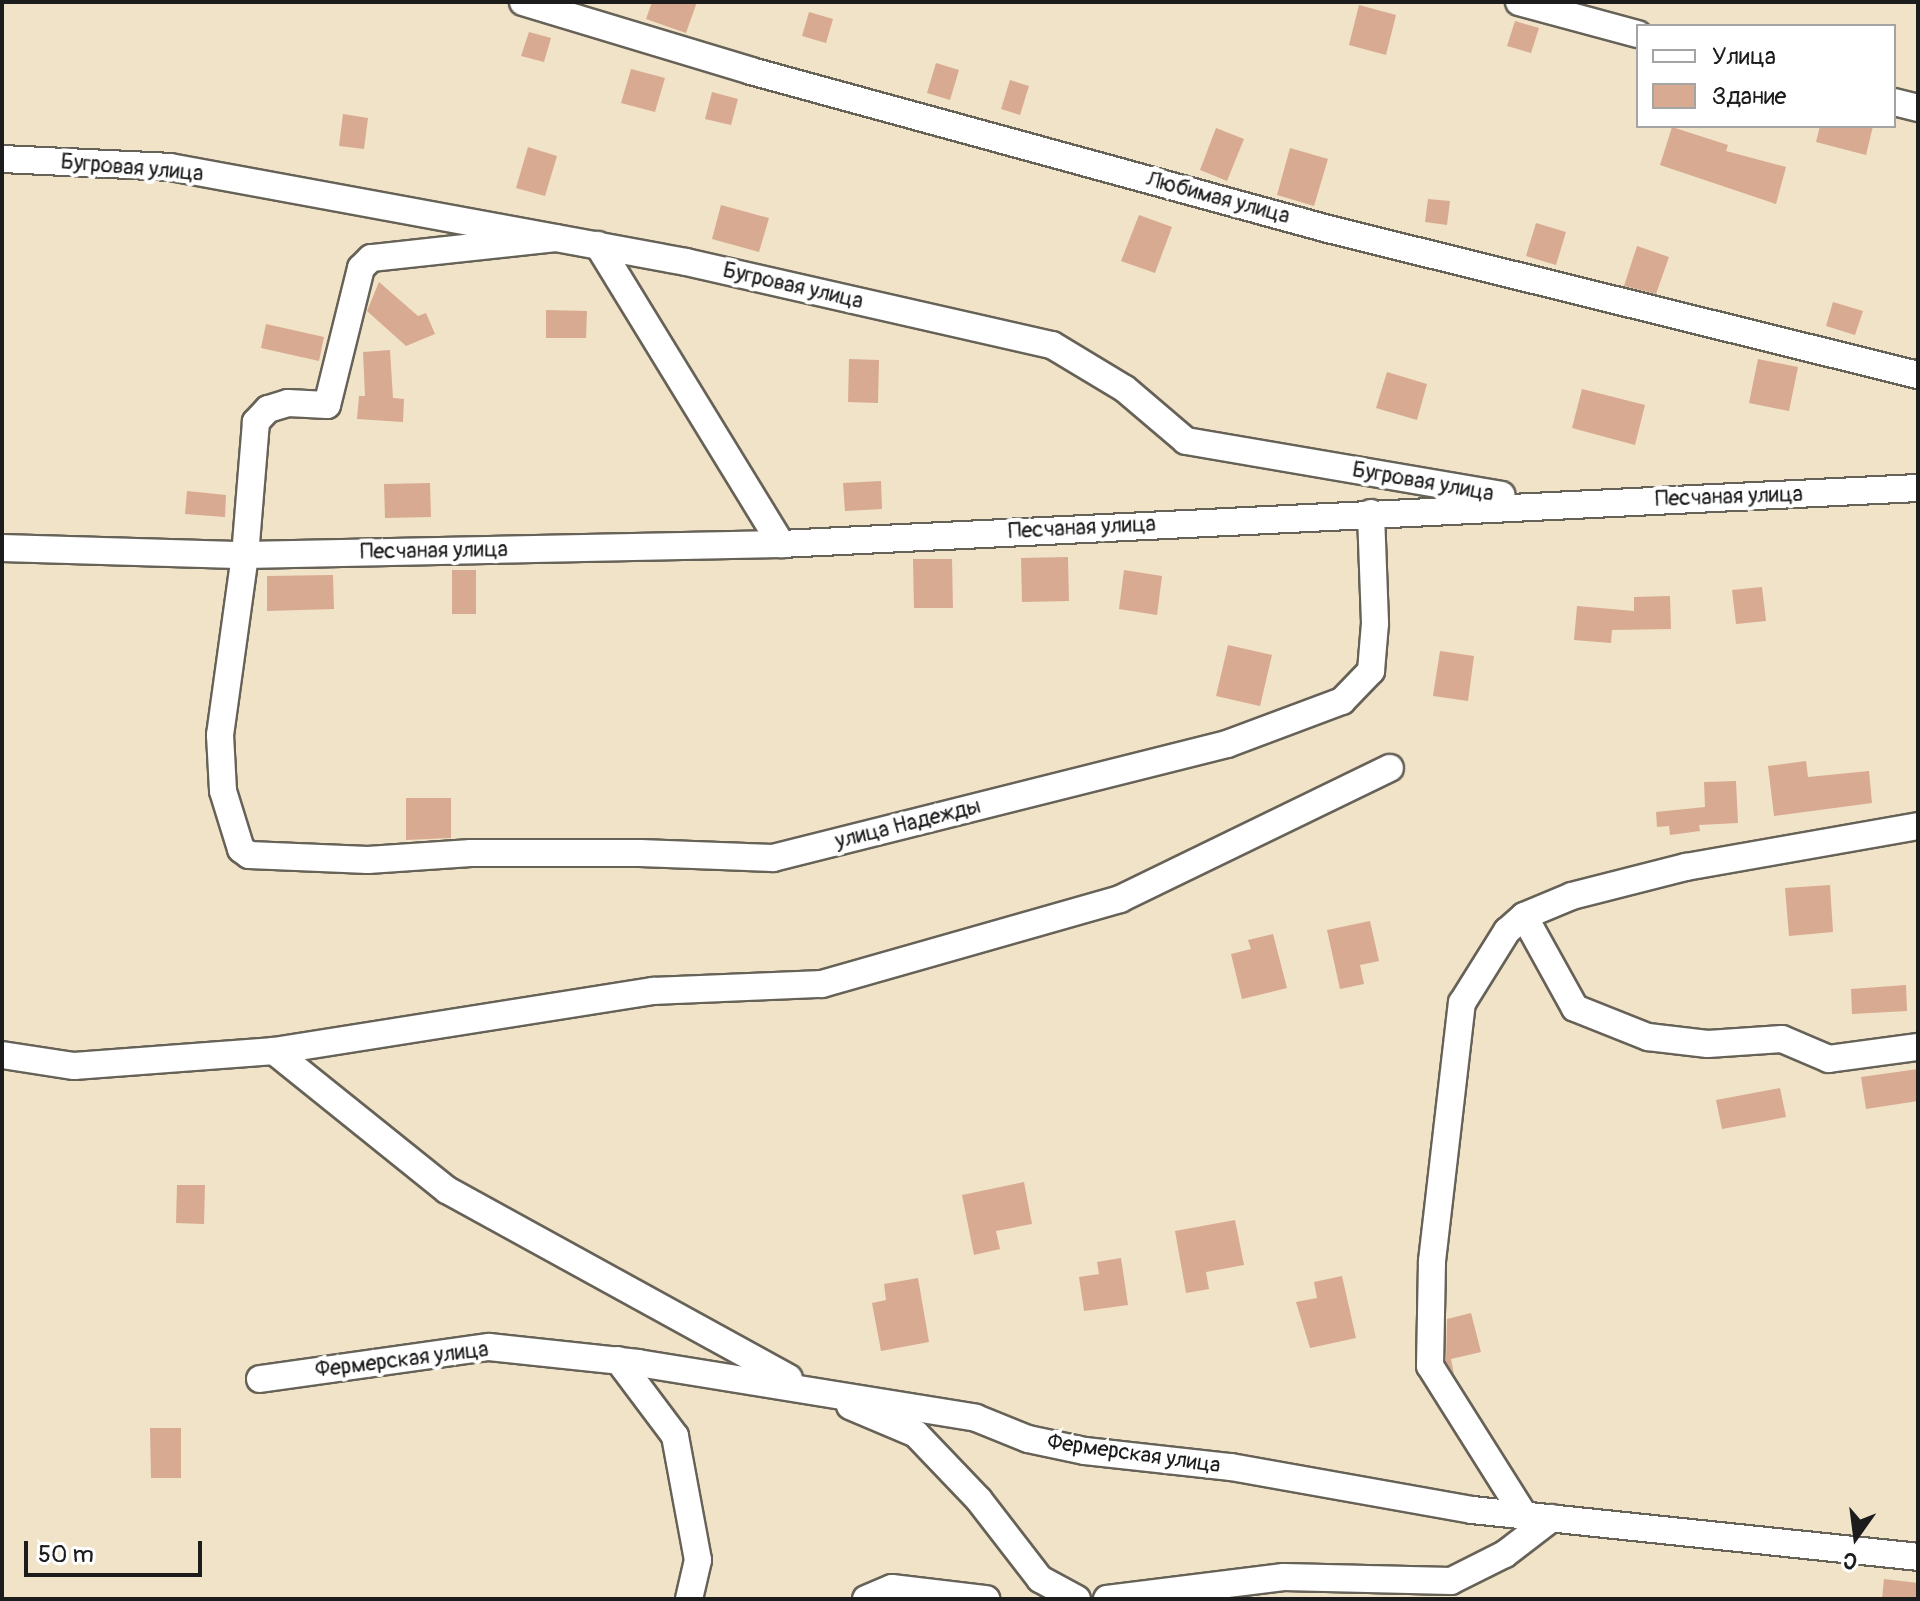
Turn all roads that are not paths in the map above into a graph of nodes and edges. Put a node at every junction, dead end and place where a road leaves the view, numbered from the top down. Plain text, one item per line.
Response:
1 (523, 2) edge
2 (1519, 2) edge
3 (1636, 33) edge
4 (1896, 102) edge
5 (1918, 108) edge
6 (2, 159) edge
7 (556, 238) junction
8 (598, 245) junction
9 (1918, 375) edge
10 (1918, 488) edge
11 (1552, 504) junction
12 (1371, 513) junction
13 (781, 544) junction
14 (2, 548) edge
15 (245, 555) junction
16 (1390, 768) dead end
17 (1918, 826) edge
18 (1524, 916) junction
19 (1918, 1047) edge
20 (274, 1051) junction
21 (2, 1055) edge
22 (618, 1360) junction
23 (260, 1379) dead end
24 (806, 1387) junction
25 (1524, 1515) junction
26 (1552, 1518) junction
27 (1918, 1557) edge
28 (689, 1599) edge
29 (866, 1599) edge
30 (986, 1599) edge
31 (1077, 1599) edge
32 (1107, 1599) edge

1 - 9 street, Любимая улица
2 - 3 street
4 - 5 street
6 - 7 street, Бугровая улица
7 - 8 street, Бугровая улица
7 - 15 street
8 - 11 street, Бугровая улица
8 - 13 street
10 - 11 street, Песчаная улица
11 - 12 street, Песчаная улица
12 - 13 street, Песчаная улица
12 - 15 street, улица Надежды
13 - 15 street, Песчаная улица
14 - 15 street, Песчаная улица
16 - 20 street
17 - 18 street
18 - 19 street
18 - 25 street
20 - 21 street
20 - 24 street
22 - 23 street, Фермерская улица
22 - 24 street, Фермерская улица
22 - 28 street
24 - 25 street, Фермерская улица
24 - 31 street
25 - 26 street, Фермерская улица
26 - 27 street, Фермерская улица
26 - 32 street
29 - 30 street

